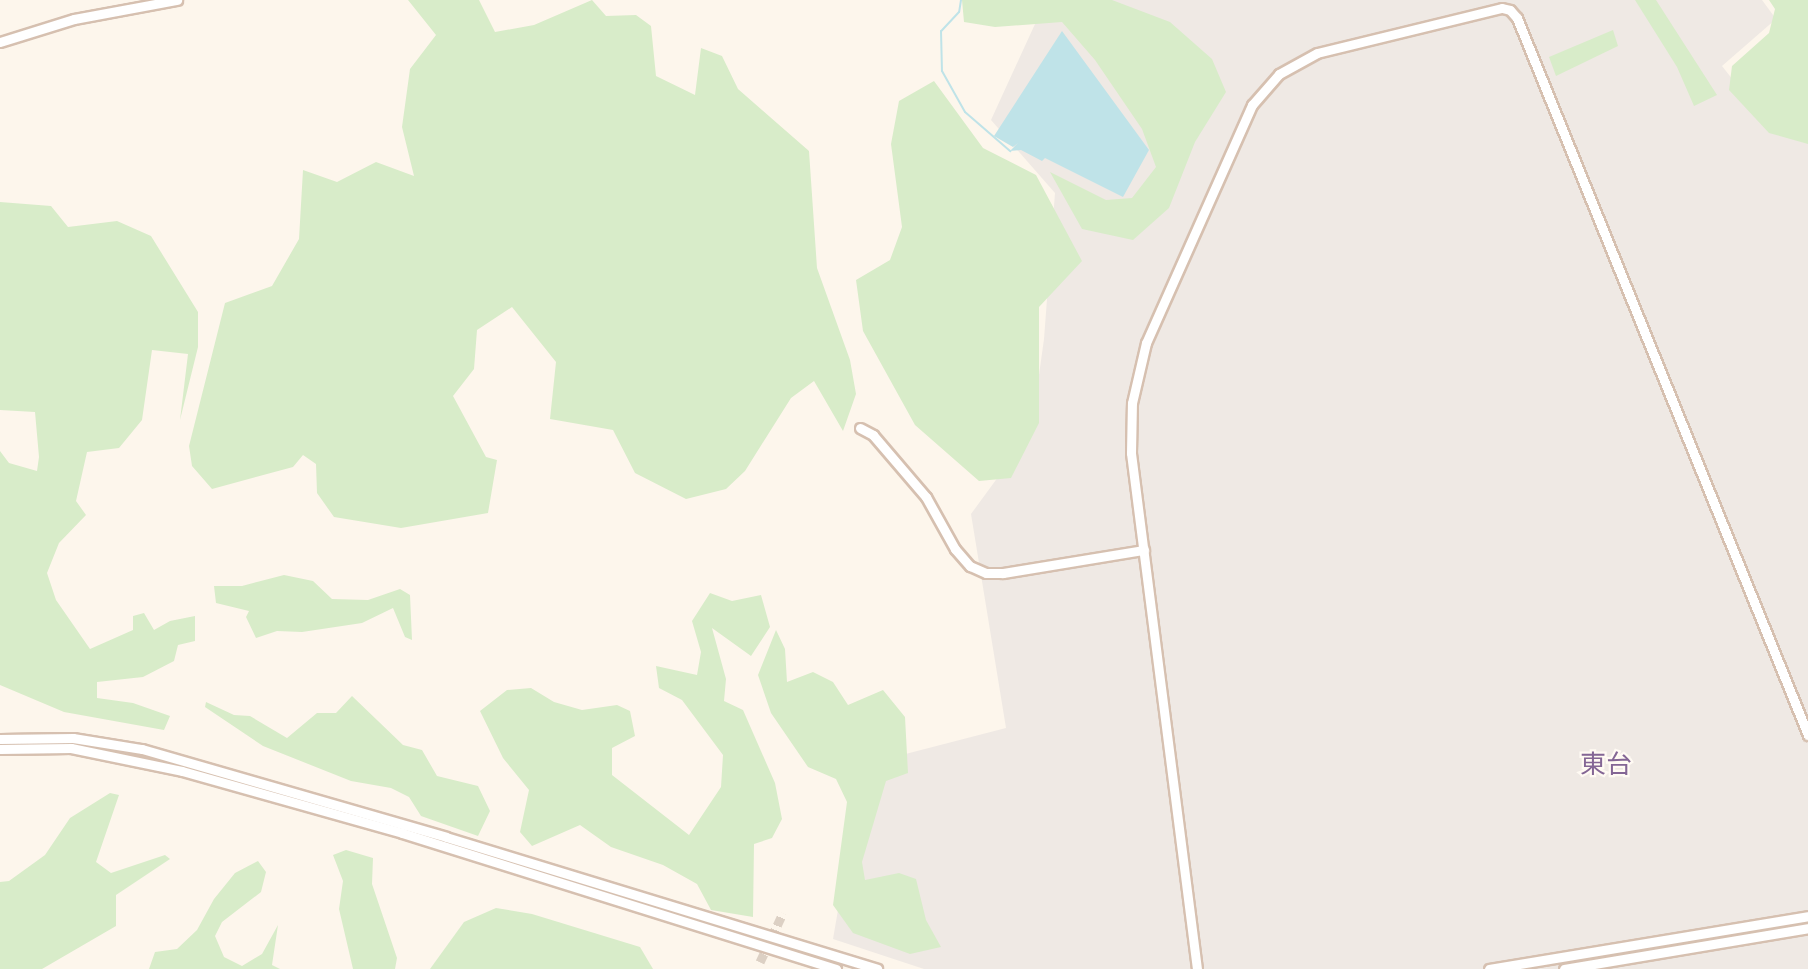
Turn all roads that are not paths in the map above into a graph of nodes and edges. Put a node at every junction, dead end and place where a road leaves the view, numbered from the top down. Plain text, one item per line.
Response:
1 (177, 0) edge
2 (0, 42) edge
3 (860, 428) dead end
4 (1144, 550) junction
5 (1808, 735) edge
6 (0, 739) edge
7 (0, 749) edge
8 (1808, 916) edge
9 (1808, 928) edge
10 (836, 969) edge
11 (877, 969) edge
12 (1197, 969) edge
13 (1490, 969) edge
14 (1564, 969) edge

1 - 2 street
3 - 4 street
4 - 5 street
4 - 12 street
6 - 11 street
7 - 10 street
8 - 13 street
9 - 14 street

